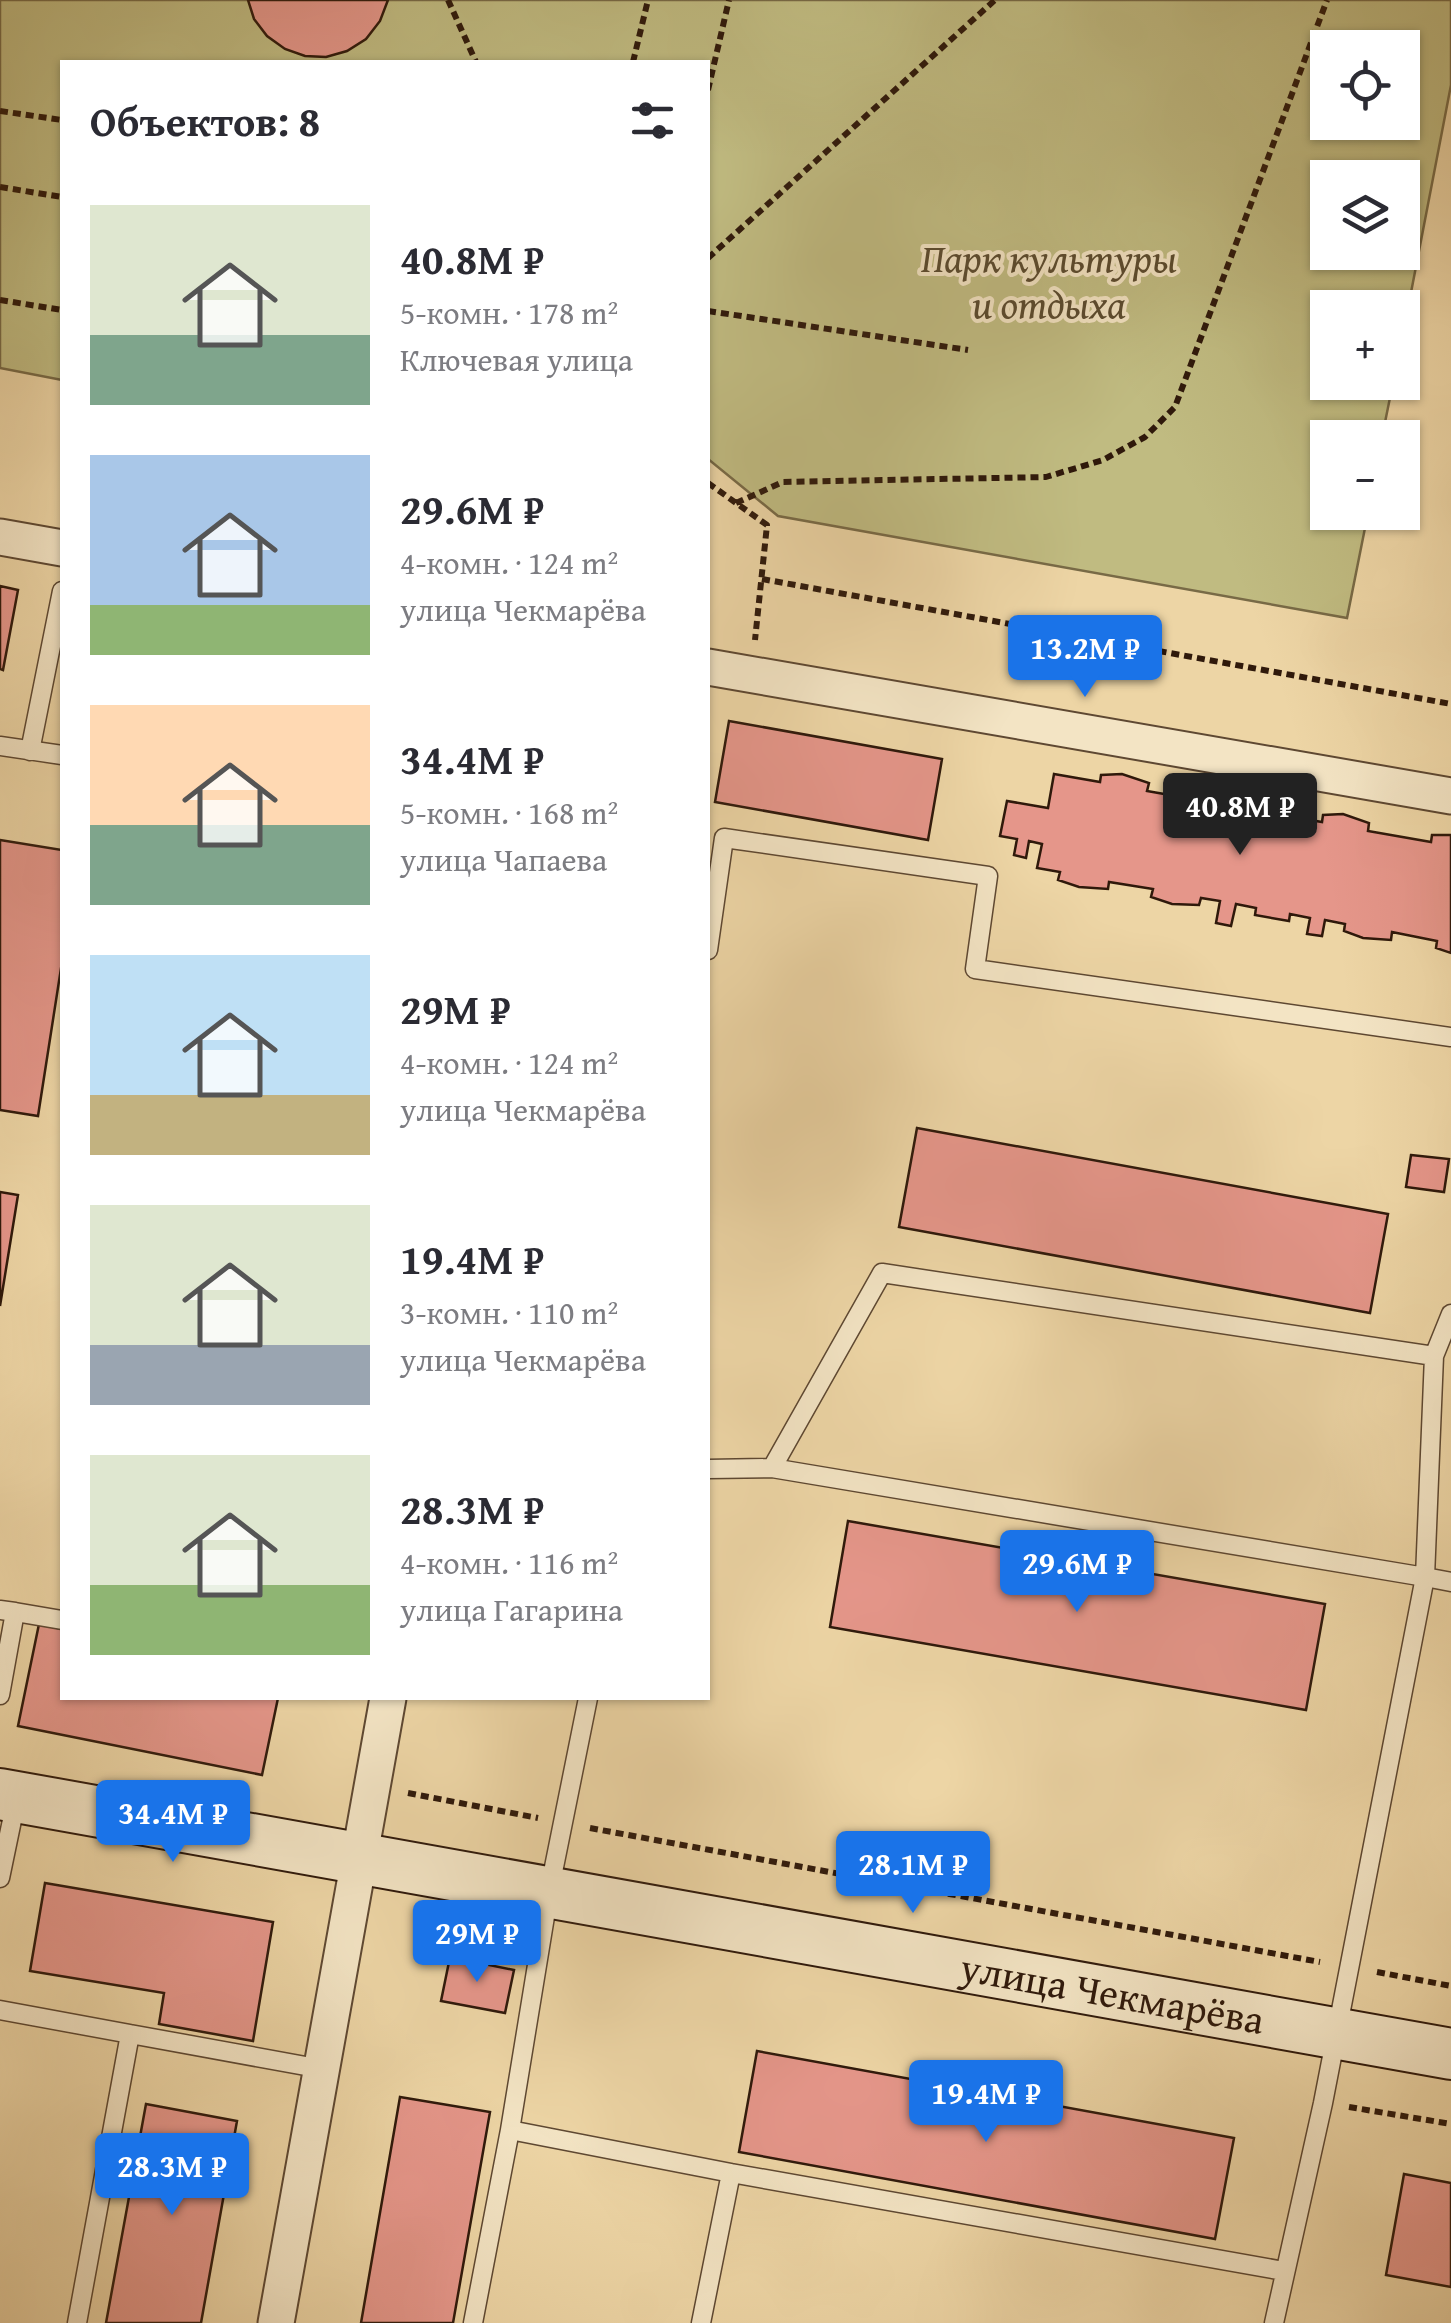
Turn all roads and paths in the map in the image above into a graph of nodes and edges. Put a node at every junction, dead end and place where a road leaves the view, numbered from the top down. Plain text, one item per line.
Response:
1 (448, 0) edge
2 (648, 0) edge
3 (728, 0) edge
4 (995, 0) edge
5 (1327, 0) edge
6 (475, 60) edge
7 (633, 60) edge
8 (710, 81) edge
9 (0, 112) edge
10 (60, 120) edge
11 (0, 186) edge
12 (60, 198) edge
13 (710, 256) edge
14 (0, 300) edge
15 (60, 310) edge
16 (710, 310) edge
17 (968, 350) dead end
18 (710, 484) edge
19 (736, 503) junction
20 (0, 537) edge
21 (60, 548) edge
22 (762, 578) junction
23 (60, 600) edge
24 (754, 652) dead end
25 (710, 667) edge
26 (1451, 704) edge
27 (0, 746) edge
28 (30, 751) junction
29 (60, 755) edge
30 (1451, 796) edge
31 (710, 936) edge
32 (1451, 1038) edge
33 (1451, 1314) edge
34 (1434, 1356) junction
35 (710, 1468) edge
36 (772, 1468) junction
37 (1425, 1577) junction
38 (1451, 1582) edge
39 (7, 1611) edge
40 (60, 1620) edge
41 (0, 1695) edge
42 (388, 1700) edge
43 (588, 1700) edge
44 (372, 1786) junction
45 (8, 1795) edge
46 (564, 1824) junction
47 (360, 1857) junction
48 (0, 1878) edge
49 (549, 1892) junction
50 (1349, 1967) junction
51 (1451, 1986) edge
52 (0, 2010) edge
53 (1336, 2031) junction
54 (130, 2034) junction
55 (1451, 2054) edge
56 (322, 2069) junction
57 (1322, 2103) junction
58 (1451, 2124) edge
59 (510, 2130) junction
60 (730, 2173) junction
61 (1284, 2271) junction
62 (77, 2323) edge
63 (276, 2323) edge
64 (473, 2323) edge
65 (701, 2323) edge
66 (1274, 2323) edge

1 - 6 path
2 - 7 path
3 - 8 path
4 - 13 path
5 - 19 path
9 - 10 path
11 - 12 path
14 - 15 path
16 - 17 path
18 - 19 path
19 - 22 path
20 - 21 street
22 - 24 path
22 - 26 path
23 - 28 lane
25 - 30 street
27 - 28 lane
28 - 29 lane
31 - 32 lane
33 - 34 lane
34 - 36 lane
34 - 37 lane
35 - 36 lane
36 - 37 lane
37 - 38 lane
37 - 50 lane
39 - 40 lane
39 - 41 lane
42 - 44 street
43 - 46 lane
44 - 46 path
44 - 47 street
45 - 47 main road, улица Чекмарёва
45 - 48 lane
46 - 49 lane
46 - 50 path
47 - 49 main road, улица Чекмарёва
47 - 56 street
49 - 53 main road, улица Чекмарёва
49 - 59 lane
50 - 51 path
50 - 53 lane
52 - 54 lane
53 - 55 main road, улица Чекмарёва
53 - 57 lane
54 - 56 lane
54 - 62 lane
56 - 63 street
57 - 58 path
57 - 61 lane
59 - 60 lane
59 - 64 lane
60 - 61 lane
60 - 65 lane
61 - 66 lane

